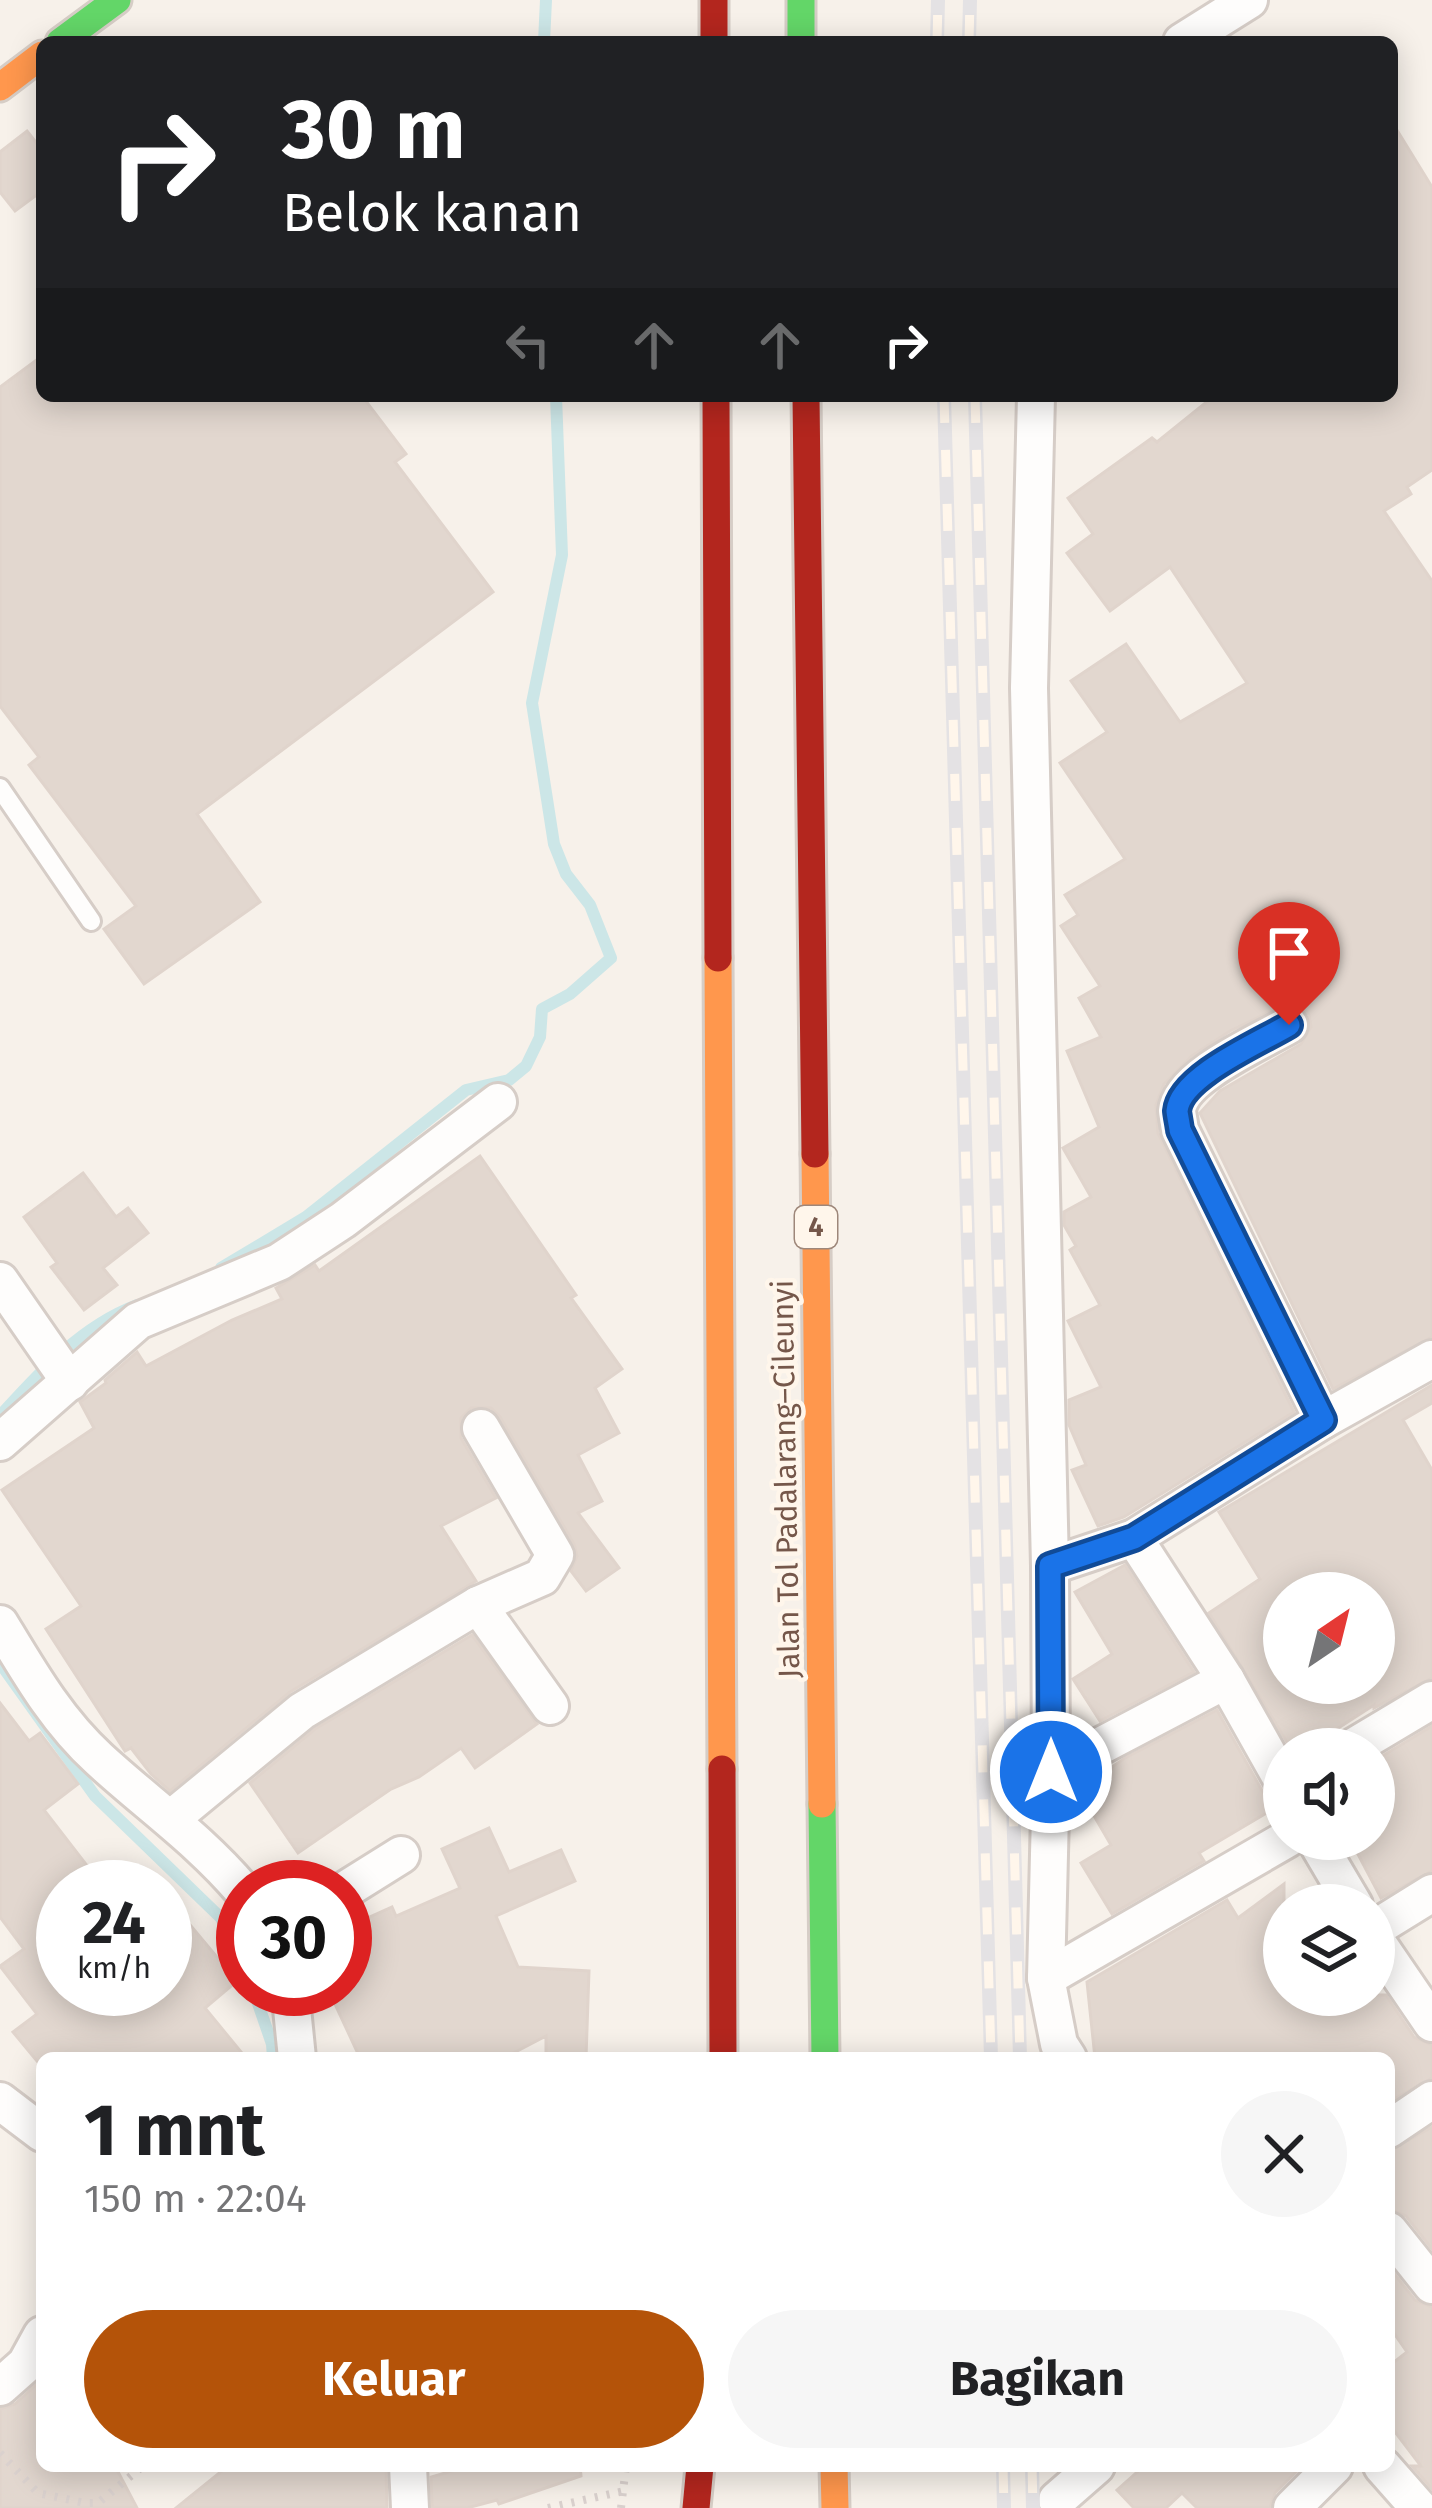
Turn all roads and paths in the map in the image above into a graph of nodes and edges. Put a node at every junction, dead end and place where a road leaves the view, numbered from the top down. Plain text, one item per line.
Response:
1 (117, 0) edge
2 (714, 0) edge
3 (801, 0) edge
4 (1235, 20) edge
5 (68, 36) edge
6 (714, 36) edge
7 (802, 36) edge
8 (1196, 36) edge
9 (36, 61) edge
10 (0, 88) edge
11 (716, 402) edge
12 (806, 402) edge
13 (1036, 402) edge
14 (0, 788) edge
15 (91, 921) dead end
16 (1289, 1025) dead end
17 (499, 1102) dead end
18 (0, 1281) edge
19 (1432, 1359) edge
20 (67, 1377) junction
21 (1323, 1420) junction
22 (482, 1428) dead end
23 (0, 1442) edge
24 (1134, 1538) junction
25 (1050, 1566) junction
26 (478, 1605) junction
27 (0, 1624) edge
28 (1226, 1680) junction
29 (1432, 1700) edge
30 (550, 1706) dead end
31 (1385, 1728) edge
32 (1263, 1746) edge
33 (1051, 1772) junction
34 (172, 1818) junction
35 (1263, 1853) edge
36 (400, 1855) dead end
37 (216, 1863) edge
38 (372, 1873) edge
39 (1432, 1893) edge
40 (1395, 1919) edge
41 (1395, 1966) edge
42 (1046, 1978) junction
43 (293, 2016) edge
44 (1432, 2023) edge
45 (296, 2052) edge
46 (723, 2052) edge
47 (825, 2052) edge
48 (1064, 2052) edge
49 (1432, 2101) edge
50 (0, 2102) edge
51 (1395, 2125) edge
52 (36, 2129) edge
53 (1395, 2239) edge
54 (1432, 2285) edge
55 (36, 2346) edge
56 (0, 2386) edge
57 (0, 2452) edge
58 (136, 2472) edge
59 (408, 2472) edge
60 (625, 2472) edge
61 (699, 2472) edge
62 (834, 2472) edge
63 (1086, 2472) edge
64 (1328, 2472) edge
65 (1387, 2472) edge
66 (623, 2491) junction
67 (1056, 2491) edge
68 (410, 2508) edge
69 (548, 2508) edge
70 (621, 2508) edge
71 (696, 2508) edge
72 (836, 2508) edge
73 (1292, 2508) edge
74 (1419, 2508) edge

1 - 5 main road
2 - 6 main road
3 - 7 main road
4 - 8 street
9 - 10 main road
11 - 46 main road
12 - 47 main road, Jalan Tol Padalarang–Cileunyi / 4
13 - 25 street
14 - 15 lane
16 - 21 street
17 - 20 street
18 - 20 street
19 - 21 street
20 - 23 street
21 - 24 street
22 - 26 street
24 - 25 street
24 - 28 street
25 - 33 street
26 - 30 street
26 - 34 street
27 - 34 street
28 - 32 street
28 - 33 street
29 - 31 street
33 - 42 street
34 - 37 street
35 - 42 street
36 - 38 street
39 - 40 street
41 - 44 street
42 - 48 street
43 - 45 street
49 - 51 street
50 - 52 street
53 - 54 street
55 - 56 street
57 - 58 path
59 - 68 street
60 - 66 path
61 - 71 main road
62 - 72 main road
63 - 67 street
64 - 73 street
65 - 74 street
66 - 69 path
66 - 70 path

